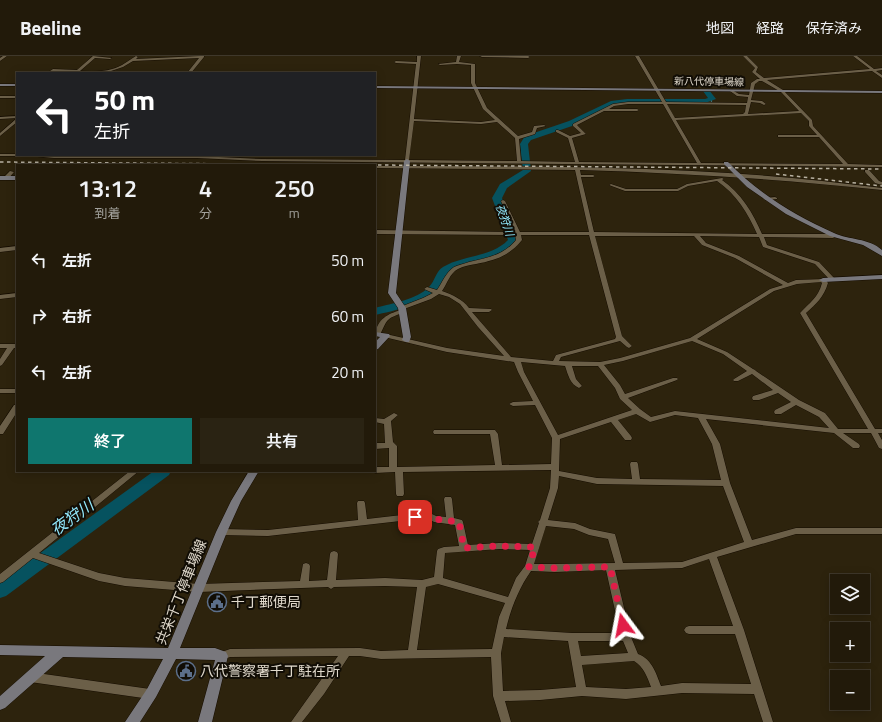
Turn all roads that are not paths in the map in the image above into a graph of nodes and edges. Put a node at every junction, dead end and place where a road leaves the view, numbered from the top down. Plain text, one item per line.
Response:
1 (0, 56) edge
2 (5, 56) edge
3 (138, 56) edge
4 (202, 56) edge
5 (419, 56) edge
6 (459, 56) edge
7 (482, 56) edge
8 (637, 56) edge
9 (746, 56) edge
10 (855, 56) edge
11 (94, 57) edge
12 (184, 57) edge
13 (528, 57) dead end
14 (110, 58) dead end
15 (168, 59) junction
16 (0, 60) edge
17 (132, 60) junction
18 (396, 62) dead end
19 (457, 62) junction
20 (418, 63) junction
21 (440, 64) dead end
22 (126, 65) junction
23 (882, 69) edge
24 (872, 70) junction
25 (50, 72) edge
26 (77, 72) edge
27 (108, 72) edge
28 (190, 72) edge
29 (882, 77) edge
30 (762, 79) junction
31 (0, 85) edge
32 (16, 85) edge
33 (376, 87) edge
34 (416, 88) junction
35 (477, 88) junction
36 (656, 89) junction
37 (782, 91) junction
38 (882, 92) edge
39 (0, 97) edge
40 (15, 97) edge
41 (750, 98) junction
42 (664, 102) junction
43 (0, 103) edge
44 (764, 104) dead end
45 (605, 108) junction
46 (636, 109) dead end
47 (802, 112) junction
48 (16, 114) edge
49 (744, 115) junction
50 (0, 118) edge
51 (8, 118) junction
52 (16, 118) edge
53 (673, 118) junction
54 (16, 119) edge
55 (412, 120) junction
56 (499, 121) junction
57 (544, 126) dead end
58 (557, 130) dead end
59 (0, 135) edge
60 (780, 136) dead end
61 (819, 136) junction
62 (570, 137) junction
63 (520, 138) junction
64 (0, 154) edge
65 (16, 155) edge
66 (43, 156) edge
67 (123, 156) edge
68 (143, 158) junction
69 (519, 162) junction
70 (576, 162) junction
71 (141, 163) dead end
72 (699, 163) junction
73 (726, 163) junction
74 (406, 164) junction
75 (846, 165) junction
76 (882, 166) edge
77 (376, 167) edge
78 (577, 170) junction
79 (866, 171) dead end
80 (12, 172) dead end
81 (578, 176) junction
82 (593, 176) dead end
83 (737, 176) junction
84 (3, 178) edge
85 (16, 178) edge
86 (718, 180) junction
87 (882, 184) edge
88 (611, 185) dead end
89 (882, 189) edge
90 (775, 198) dead end
91 (766, 199) junction
92 (503, 201) dead end
93 (376, 232) edge
94 (398, 232) junction
95 (517, 234) junction
96 (591, 234) junction
97 (696, 235) junction
98 (761, 235) junction
99 (833, 236) junction
100 (16, 248) edge
101 (0, 250) edge
102 (882, 254) edge
103 (882, 277) edge
104 (832, 279) junction
105 (823, 280) junction
106 (786, 284) junction
107 (428, 289) dead end
108 (437, 292) junction
109 (16, 295) edge
110 (0, 297) edge
111 (401, 307) junction
112 (468, 310) junction
113 (489, 310) dead end
114 (380, 335) edge
115 (619, 337) junction
116 (692, 339) junction
117 (406, 340) junction
118 (376, 345) edge
119 (0, 346) edge
120 (14, 346) edge
121 (629, 346) dead end
122 (509, 359) junction
123 (518, 360) junction
124 (555, 362) junction
125 (0, 364) edge
126 (568, 364) junction
127 (600, 364) junction
128 (753, 372) junction
129 (675, 379) dead end
130 (736, 380) dead end
131 (579, 386) dead end
132 (779, 390) junction
133 (0, 391) edge
134 (16, 391) edge
135 (623, 397) junction
136 (756, 398) dead end
137 (796, 402) junction
138 (538, 403) junction
139 (513, 404) dead end
140 (16, 408) edge
141 (637, 411) junction
142 (778, 412) dead end
143 (394, 415) dead end
144 (701, 416) junction
145 (614, 419) junction
146 (376, 420) edge
147 (386, 421) junction
148 (837, 431) junction
149 (882, 431) edge
150 (0, 432) edge
151 (437, 432) dead end
152 (873, 432) junction
153 (556, 438) junction
154 (628, 438) dead end
155 (391, 445) junction
156 (376, 446) edge
157 (856, 446) dead end
158 (882, 446) edge
159 (634, 464) dead end
160 (499, 468) junction
161 (376, 470) edge
162 (396, 470) junction
163 (555, 470) junction
164 (134, 472) edge
165 (253, 472) edge
166 (637, 482) junction
167 (726, 484) junction
168 (400, 494) dead end
169 (448, 499) dead end
170 (361, 502) dead end
171 (450, 520) junction
172 (542, 522) junction
173 (363, 523) junction
174 (882, 531) edge
175 (222, 532) junction
176 (749, 544) junction
177 (535, 547) junction
178 (464, 548) junction
179 (34, 554) junction
180 (334, 554) dead end
181 (712, 555) junction
182 (306, 566) dead end
183 (529, 567) junction
184 (615, 567) junction
185 (0, 579) edge
186 (438, 580) junction
187 (422, 584) junction
188 (304, 585) junction
189 (331, 585) junction
190 (199, 588) junction
191 (510, 600) junction
192 (689, 630) dead end
193 (739, 630) junction
194 (500, 632) junction
195 (572, 637) junction
196 (626, 637) junction
197 (0, 650) edge
198 (58, 652) junction
199 (172, 653) junction
200 (346, 653) junction
201 (496, 653) junction
202 (412, 654) junction
203 (222, 656) junction
204 (634, 657) junction
205 (578, 661) junction
206 (30, 677) junction
207 (757, 690) junction
208 (582, 691) junction
209 (658, 691) junction
210 (150, 694) junction
211 (498, 696) junction
212 (0, 704) edge
213 (132, 722) edge
214 (205, 722) edge
215 (296, 722) edge
216 (506, 722) edge
217 (768, 722) edge

1 - 2 street
2 - 16 street
3 - 17 street
4 - 12 street
4 - 28 street
5 - 20 street
6 - 19 street
7 - 13 street
8 - 36 street
9 - 30 street
10 - 24 street
11 - 14 street
11 - 26 street
12 - 15 street
15 - 17 street
15 - 22 street
17 - 22 street
18 - 20 street
19 - 21 street
19 - 35 street
20 - 34 street
22 - 27 street
23 - 24 street
24 - 29 street
24 - 30 street
25 - 26 street
30 - 37 street
30 - 41 street
31 - 32 street
33 - 34 street, 新八代停車場線
34 - 35 street, 新八代停車場線
34 - 55 street
35 - 36 street, 新八代停車場線
35 - 56 street
36 - 41 street, 新八代停車場線
36 - 42 street
37 - 38 street, 新八代停車場線
37 - 41 street, 新八代停車場線
37 - 47 street
39 - 40 street
40 - 43 street
41 - 42 street
41 - 44 street
41 - 49 street
42 - 45 street
42 - 53 street
45 - 46 street
45 - 62 street
47 - 49 street
47 - 61 street
48 - 51 street
49 - 53 street
50 - 51 street
51 - 52 street
53 - 72 street
54 - 59 street
55 - 56 street
55 - 74 street
56 - 63 street
57 - 63 street
58 - 62 street
60 - 61 street
61 - 75 street
62 - 70 street
63 - 69 street
64 - 65 street
66 - 67 street
67 - 68 street
68 - 71 street
68 - 74 street
69 - 70 street
69 - 74 street
70 - 72 street
72 - 73 street
73 - 75 street
73 - 83 street
74 - 77 street
74 - 78 street
74 - 94 street
75 - 76 street
78 - 81 street
78 - 83 street
79 - 87 street
80 - 84 street
81 - 82 street
81 - 96 street
83 - 86 street
83 - 89 street
83 - 91 street
84 - 85 street
86 - 88 street
86 - 98 street
90 - 91 street
91 - 99 street
92 - 95 street
93 - 94 street
94 - 95 street
94 - 111 street
95 - 96 street
95 - 108 street
96 - 97 street
96 - 115 street
97 - 98 street
97 - 106 street
98 - 99 street
98 - 104 street
99 - 102 street
100 - 101 street
103 - 104 street
104 - 105 street
105 - 106 street
105 - 152 street
106 - 116 street
107 - 108 street
108 - 111 street
108 - 112 street
109 - 110 street
111 - 114 street
111 - 117 street
112 - 113 street
112 - 122 street
114 - 117 street
114 - 118 street
115 - 121 street
115 - 124 street
116 - 127 street
116 - 128 street
117 - 122 street
119 - 120 street
120 - 125 street
122 - 123 street
123 - 124 street
123 - 138 street
124 - 126 street
126 - 127 street
126 - 131 street
127 - 135 street
128 - 130 street
128 - 132 street
129 - 135 street
132 - 136 street
132 - 137 street
133 - 134 street
135 - 141 street
137 - 142 street
137 - 148 street
138 - 139 street
138 - 153 street
140 - 150 street
141 - 144 street
141 - 145 street
143 - 147 street
144 - 148 street
144 - 167 street
145 - 153 street
145 - 154 street
146 - 147 street
147 - 155 street
148 - 152 street
148 - 157 street
149 - 152 street
151 - 160 street
152 - 158 street
153 - 163 street
155 - 156 street
155 - 162 street
159 - 166 street
160 - 162 street
160 - 163 street
161 - 162 street
162 - 168 street
163 - 166 street
163 - 172 street
164 - 179 street
165 - 175 street, 共栄千丁停車場線
166 - 167 street
167 - 176 street
169 - 171 street
170 - 173 street
171 - 173 street
171 - 178 street
172 - 177 street
172 - 184 street
173 - 175 street
174 - 176 street
175 - 190 street, 共栄千丁停車場線
176 - 181 street
177 - 178 street
177 - 183 street
178 - 186 street
179 - 185 street
179 - 190 street
180 - 189 street
181 - 184 street
181 - 193 street
182 - 188 street
183 - 184 street
183 - 191 street
184 - 196 street
186 - 187 street
186 - 191 street
187 - 189 street
187 - 202 street
188 - 189 street
188 - 190 street
190 - 199 street, 共栄千丁停車場線
191 - 194 street
192 - 193 street
193 - 207 street
194 - 195 street
194 - 201 street
195 - 196 street
195 - 205 street
196 - 204 street
197 - 198 street
198 - 199 street
198 - 206 street
199 - 203 street
199 - 210 street, 共栄千丁停車場線
200 - 202 street
200 - 203 street
200 - 215 street
201 - 202 street
201 - 211 street
203 - 214 street
204 - 205 street
204 - 209 street
205 - 208 street
206 - 210 street
206 - 212 street
207 - 209 street
207 - 217 street
208 - 209 street
208 - 211 street
210 - 213 street, 共栄千丁停車場線
211 - 216 street

